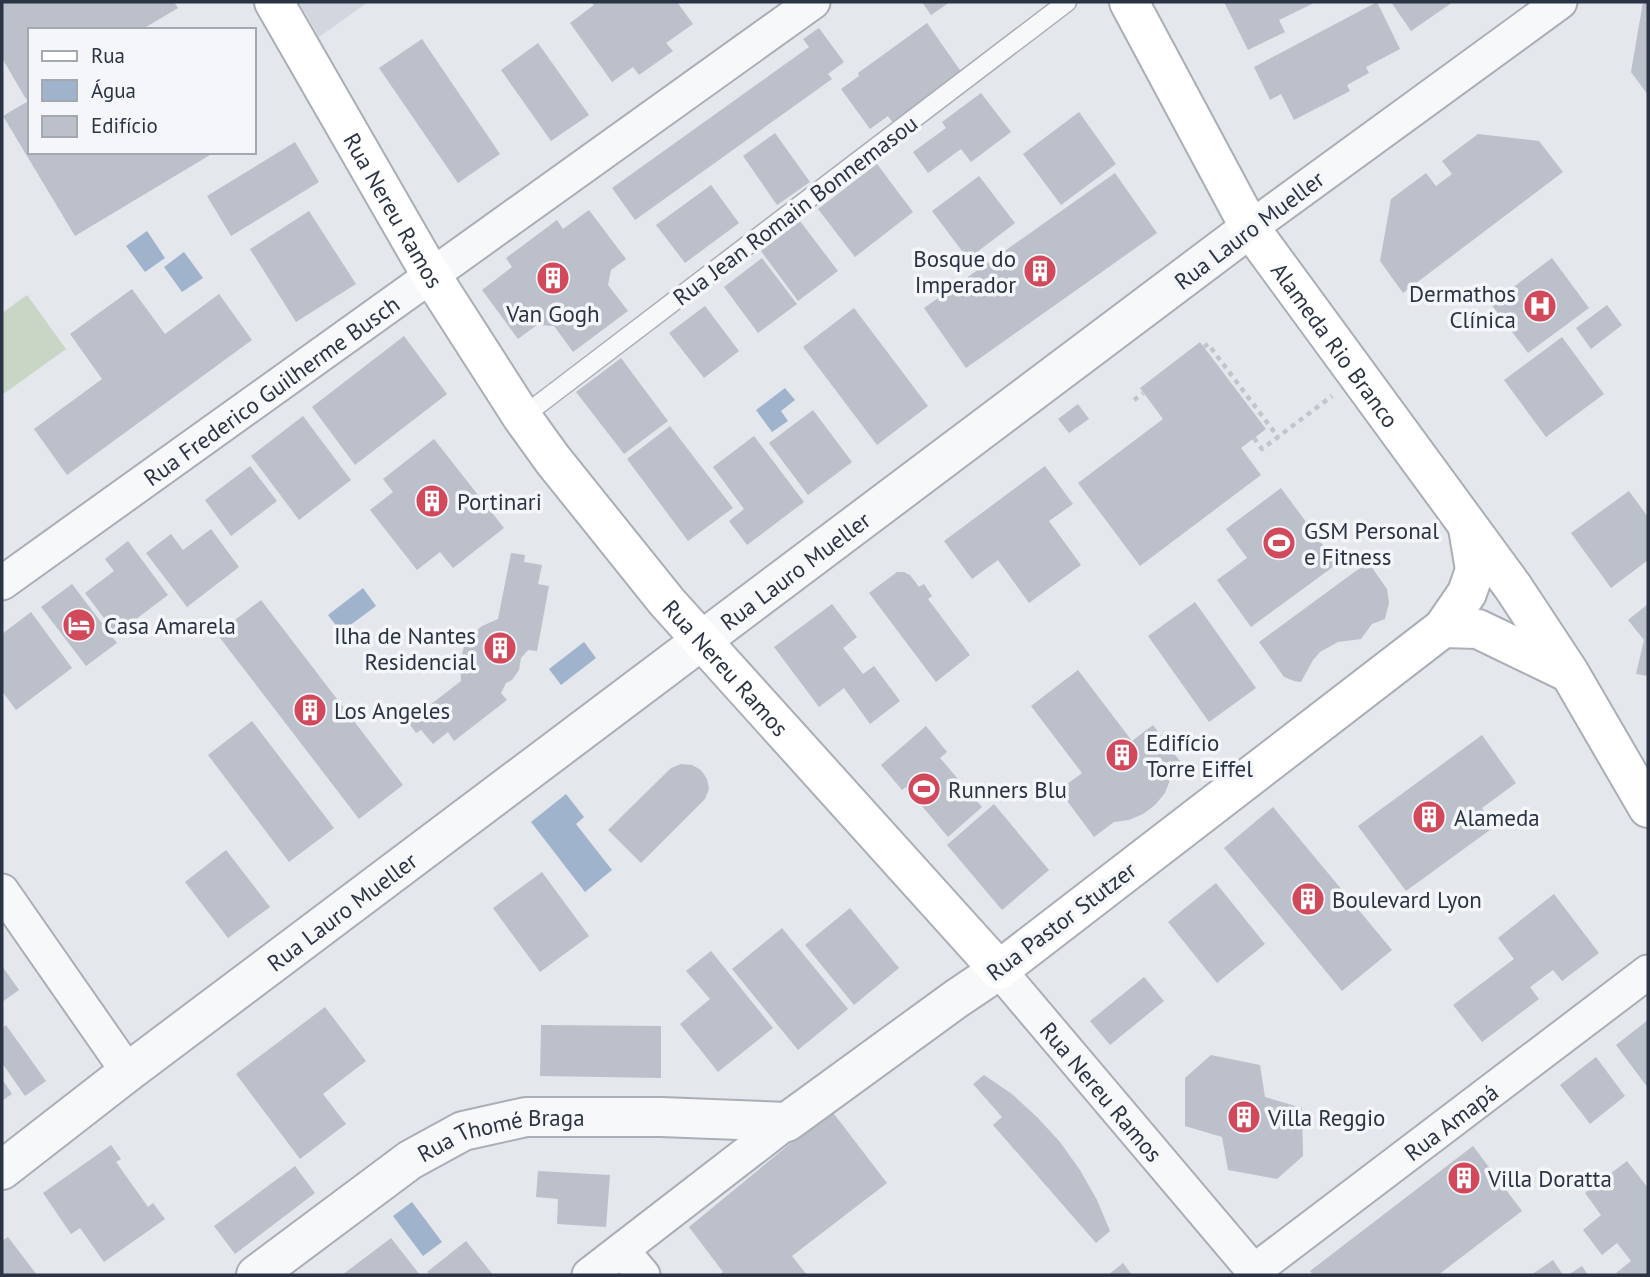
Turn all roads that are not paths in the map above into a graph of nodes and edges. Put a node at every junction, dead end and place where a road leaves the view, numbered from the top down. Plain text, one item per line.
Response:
1 (274, 2) edge
2 (813, 2) edge
3 (1068, 2) edge
4 (1129, 2) edge
5 (1560, 2) edge
6 (1250, 228) junction
7 (431, 275) junction
8 (522, 417) junction
9 (1468, 528) junction
10 (2, 583) edge
11 (1443, 628) junction
12 (701, 642) junction
13 (1569, 672) junction
14 (1638, 766) edge
15 (1648, 808) edge
16 (2, 891) edge
17 (999, 970) junction
18 (1648, 972) edge
19 (128, 1072) junction
20 (787, 1122) junction
21 (2, 1170) edge
22 (622, 1250) junction
23 (1253, 1274) edge
24 (256, 1275) edge
25 (589, 1275) edge
26 (643, 1275) edge

1 - 7 main road, Rua Nereu Ramos
2 - 7 street, Rua Frederico Guilherme Busch
3 - 8 lane, Rua Jean Romain Bonnemasou
4 - 6 main road, Alameda Rio Branco
5 - 6 street, Rua Lauro Mueller
6 - 9 main road, Alameda Rio Branco
6 - 12 street, Rua Lauro Mueller
7 - 8 main road, Rua Nereu Ramos
7 - 10 street, Rua Frederico Guilherme Busch
8 - 12 main road, Rua Nereu Ramos
9 - 11 main road, Rua Pastor Stutzer
9 - 13 main road, Alameda Rio Branco
11 - 13 main road
11 - 17 main road, Rua Pastor Stutzer
12 - 17 main road, Rua Nereu Ramos
12 - 19 street, Rua Lauro Mueller
13 - 14 main road, Alameda Rio Branco
14 - 15 main road, Alameda Rio Branco
16 - 19 street
17 - 20 street, Rua Pastor Stutzer
17 - 23 street, Rua Nereu Ramos
18 - 23 street, Rua Amapá
19 - 21 street, Rua Lauro Mueller
20 - 22 street, Rua Pastor Stutzer
20 - 24 street, Rua Thomé Braga
22 - 25 street, Rua Pastor Stutzer
22 - 26 street

